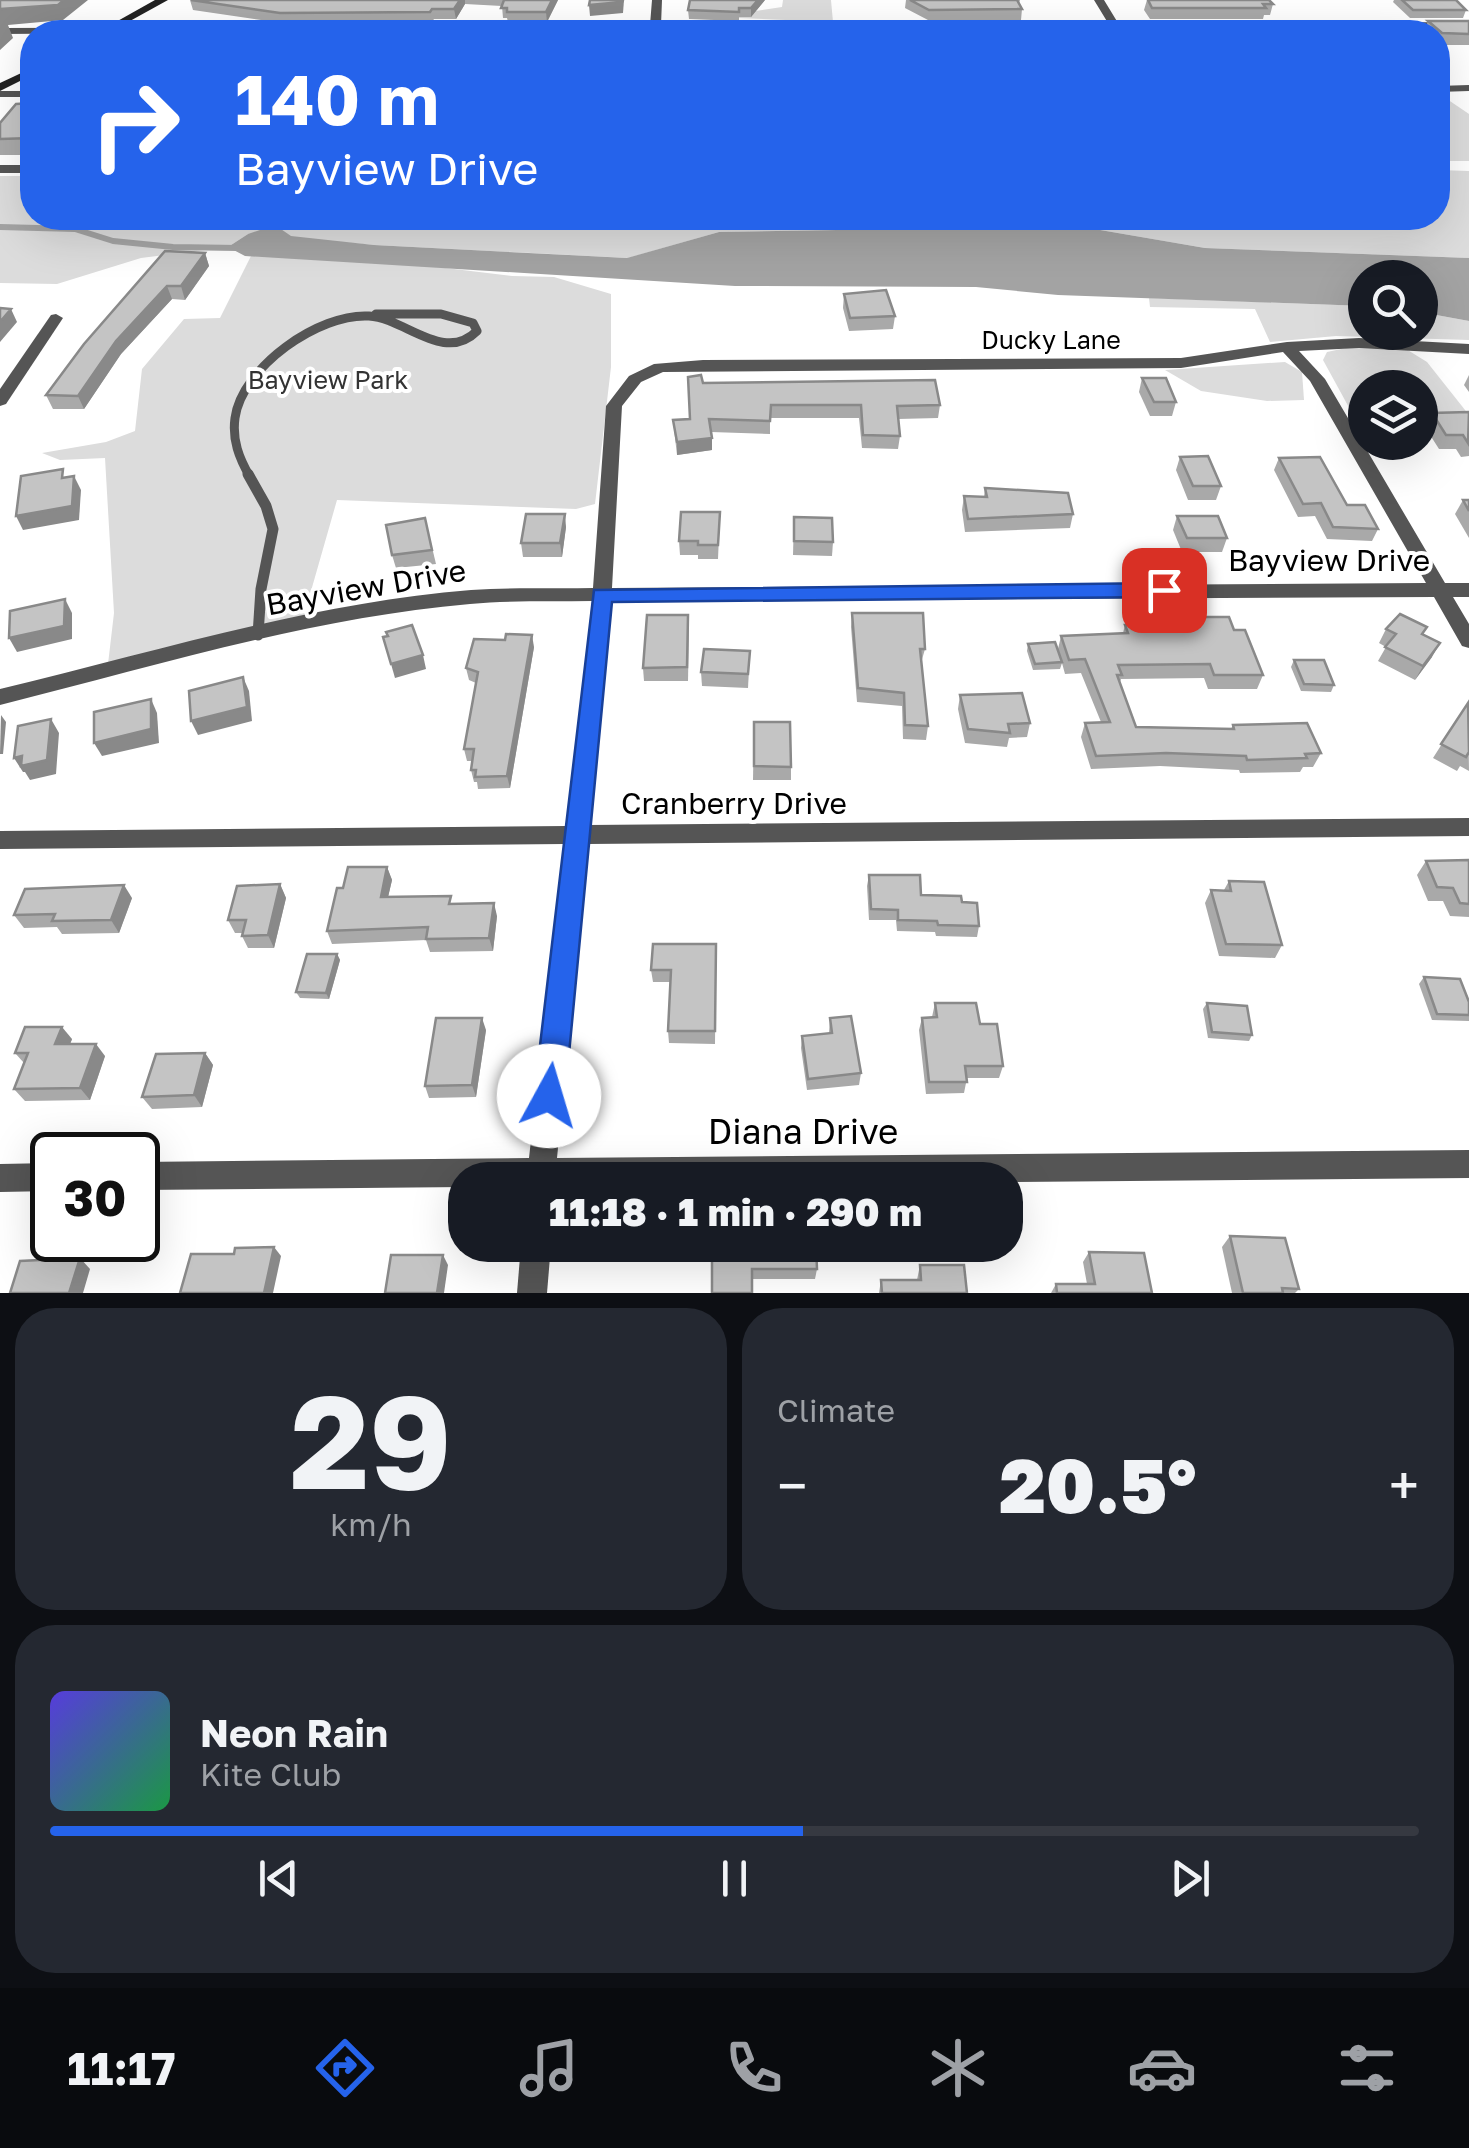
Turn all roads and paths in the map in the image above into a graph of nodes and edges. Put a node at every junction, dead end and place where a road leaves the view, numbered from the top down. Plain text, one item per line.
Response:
1 (162, 0) edge
2 (126, 20) edge
3 (376, 314) junction
4 (56, 318) dead end
5 (1287, 347) junction
6 (1469, 348) edge
7 (0, 401) edge
8 (1438, 590) junction
9 (1469, 590) edge
10 (602, 595) junction
11 (258, 635) junction
12 (1469, 641) edge
13 (0, 697) edge
14 (1469, 827) edge
15 (575, 834) junction
16 (0, 840) edge
17 (543, 1162) edge
18 (1469, 1164) edge
19 (1023, 1169) edge
20 (448, 1175) edge
21 (160, 1176) edge
22 (30, 1177) edge
23 (0, 1178) edge
24 (535, 1262) edge
25 (532, 1293) edge

1 - 2 street
3 - 3 lane
3 - 11 lane
4 - 7 street
5 - 6 street, Ducky Lane
5 - 8 street
5 - 10 street, Ducky Lane
8 - 9 street, Bayview Drive
8 - 10 street, Bayview Drive
8 - 12 street
10 - 11 street, Bayview Drive
10 - 15 street
11 - 13 street, Bayview Drive
14 - 15 street, Cranberry Drive
15 - 16 street, Cranberry Drive
15 - 17 street
18 - 19 street, Diana Drive
20 - 21 street, Diana Drive
22 - 23 street
24 - 25 street

